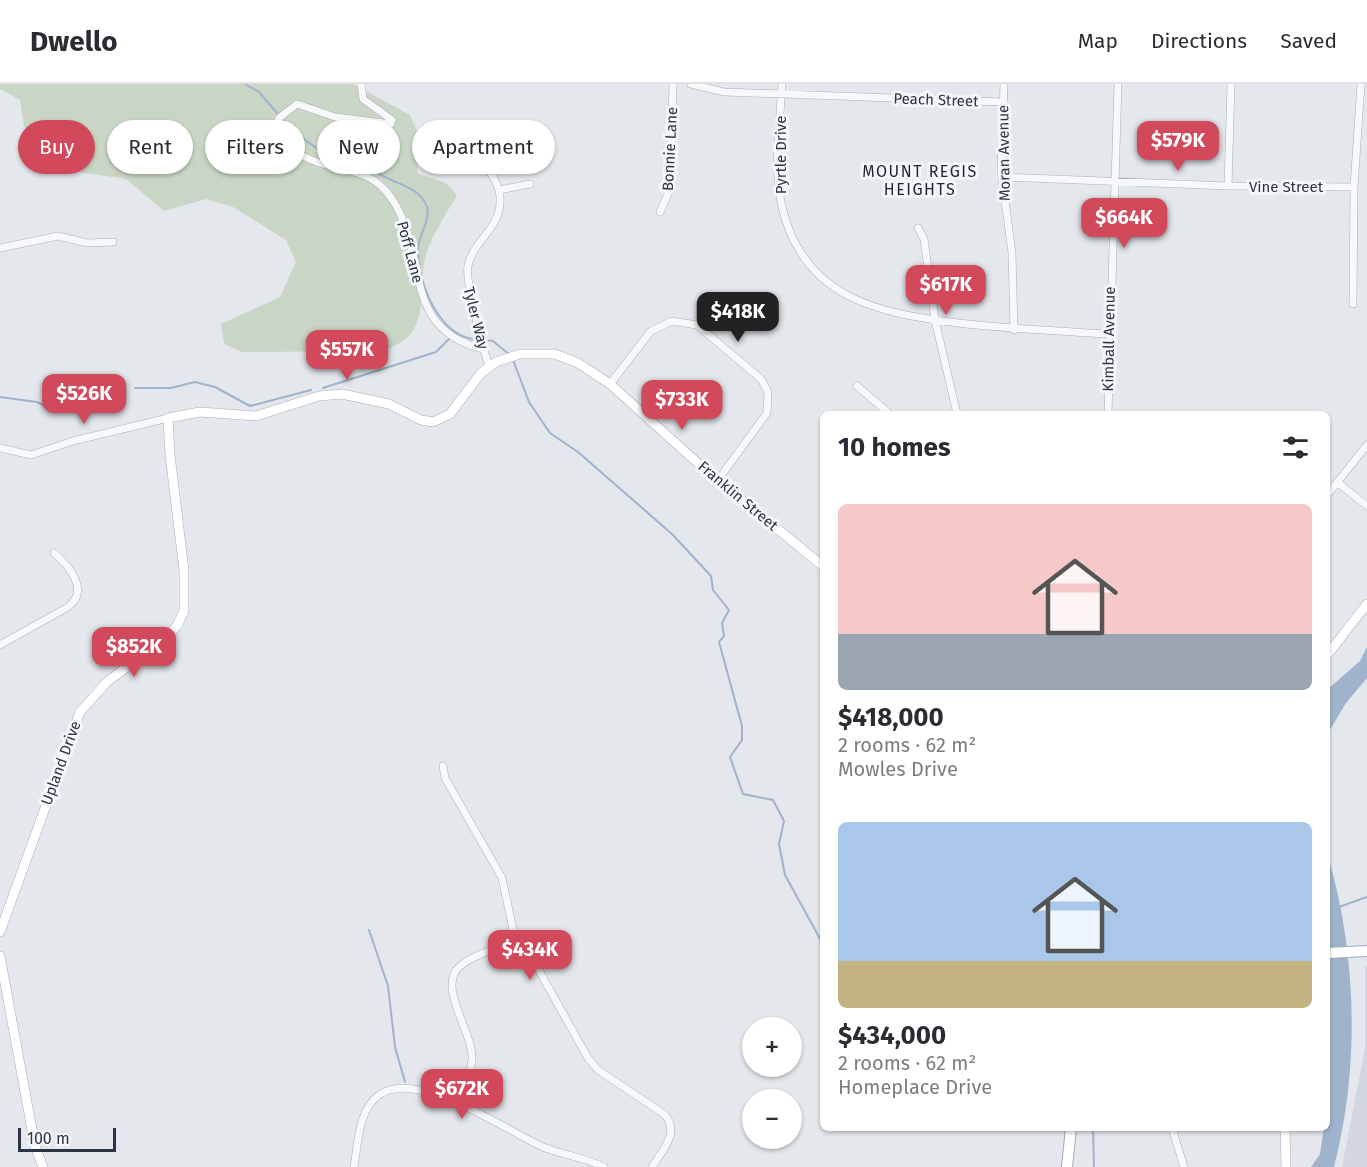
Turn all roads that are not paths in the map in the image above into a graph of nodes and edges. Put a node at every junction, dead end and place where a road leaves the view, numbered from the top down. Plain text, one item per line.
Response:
1 (361, 84) edge
2 (673, 84) edge
3 (691, 84) edge
4 (782, 84) edge
5 (1004, 84) edge
6 (1118, 84) edge
7 (1231, 84) edge
8 (1361, 84) edge
9 (782, 94) junction
10 (1003, 102) junction
11 (491, 174) edge
12 (1002, 177) junction
13 (1113, 182) junction
14 (530, 184) dead end
15 (1228, 186) junction
16 (1354, 187) junction
17 (499, 190) junction
18 (660, 212) dead end
19 (918, 228) dead end
20 (113, 242) dead end
21 (0, 248) edge
22 (1353, 304) dead end
23 (934, 320) junction
24 (1014, 330) junction
25 (1109, 334) junction
26 (483, 347) junction
27 (489, 366) junction
28 (610, 384) junction
29 (857, 386) dead end
30 (886, 411) edge
31 (956, 411) edge
32 (1108, 411) edge
33 (168, 418) junction
34 (1367, 445) edge
35 (0, 448) edge
36 (718, 480) junction
37 (1337, 482) junction
38 (1330, 491) edge
39 (1367, 506) edge
40 (54, 553) dead end
41 (820, 564) edge
42 (1367, 604) edge
43 (0, 645) edge
44 (1330, 648) edge
45 (442, 766) dead end
46 (0, 932) edge
47 (518, 940) junction
48 (1365, 952) edge
49 (1330, 953) edge
50 (0, 956) edge
51 (457, 1104) junction
52 (1071, 1131) edge
53 (1173, 1131) edge
54 (1285, 1131) edge
55 (43, 1167) edge
56 (354, 1167) edge
57 (604, 1167) edge
58 (652, 1167) edge
59 (1067, 1167) edge
60 (1184, 1167) edge
61 (1286, 1167) edge

1 - 26 street, Poff Lane
2 - 18 street, Bonnie Lane
3 - 9 street, Peach Street
4 - 9 street, Pyrtle Drive
5 - 10 street, Moran Avenue
6 - 13 street, Kimball Avenue
7 - 15 street
8 - 16 street
9 - 10 street, Peach Street
9 - 23 street, Pyrtle Drive
10 - 12 street, Moran Avenue
11 - 17 street
12 - 13 street, Vine Street
12 - 24 street, Moran Avenue
13 - 15 street, Vine Street
13 - 25 street, Kimball Avenue
14 - 17 street
15 - 16 street, Vine Street
16 - 22 street
17 - 26 street, Tyler Way
19 - 23 street
20 - 21 street
23 - 24 street, Pyrtle Drive
23 - 31 street
24 - 25 street, Pyrtle Drive
25 - 32 street, Kimball Avenue
26 - 27 street, Tyler Way
27 - 28 street, Franklin Street
27 - 33 street, Franklin Street
28 - 36 street, Franklin Street
28 - 36 street
29 - 30 street
33 - 35 street, Franklin Street
33 - 46 street, Upland Drive
34 - 37 street
36 - 41 street, Franklin Street
37 - 38 street
37 - 39 street
40 - 43 street
42 - 44 street
45 - 47 street
47 - 51 street
47 - 58 street
48 - 49 main road
50 - 55 street
51 - 56 street
51 - 57 street
52 - 59 main road
53 - 60 street
54 - 61 street

